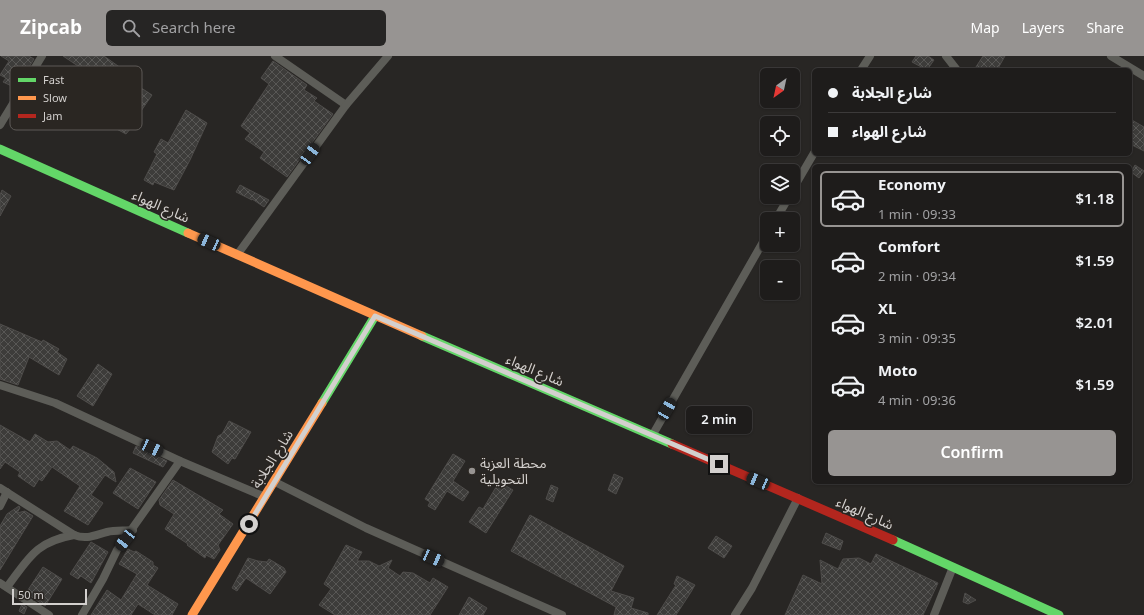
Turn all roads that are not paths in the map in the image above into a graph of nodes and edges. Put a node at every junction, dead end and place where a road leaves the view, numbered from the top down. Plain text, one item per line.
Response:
1 (42, 56) edge
2 (275, 56) edge
3 (388, 56) edge
4 (870, 56) edge
5 (946, 56) edge
6 (1111, 56) edge
7 (36, 66) edge
8 (863, 68) edge
9 (955, 68) edge
10 (1131, 68) edge
11 (1132, 69) edge
12 (1144, 76) edge
13 (346, 105) junction
14 (10, 109) edge
15 (0, 125) edge
16 (0, 149) edge
17 (812, 156) edge
18 (800, 177) edge
19 (760, 247) edge
20 (237, 255) junction
21 (375, 316) junction
22 (0, 384) edge
23 (652, 436) junction
24 (180, 461) junction
25 (275, 482) junction
26 (4, 490) edge
27 (265, 497) junction
28 (798, 498) junction
29 (0, 506) edge
30 (133, 530) junction
31 (74, 535) junction
32 (953, 567) junction
33 (4, 585) edge
34 (49, 615) edge
35 (82, 615) edge
36 (192, 615) edge
37 (562, 615) edge
38 (735, 615) edge
39 (934, 615) edge
40 (1059, 615) edge

1 - 7 street
2 - 13 street
3 - 13 street
4 - 8 street
5 - 9 street
6 - 10 street
11 - 12 street
13 - 20 street
14 - 15 street
16 - 20 street, شارع الهواء
17 - 18 street
19 - 23 street
20 - 21 street, شارع الهواء
21 - 23 street, شارع الهواء
21 - 25 street, شارع الجلابة
22 - 24 street
23 - 28 street, شارع الهواء
24 - 27 street
24 - 30 street
25 - 27 street, شارع الجلابة
25 - 37 street
26 - 29 street
26 - 31 street
27 - 36 street, شارع الجلابة
28 - 32 street, شارع الهواء
28 - 38 street
30 - 31 street
30 - 35 street
31 - 33 street
32 - 39 street
32 - 40 street, شارع الهواء
33 - 34 street

